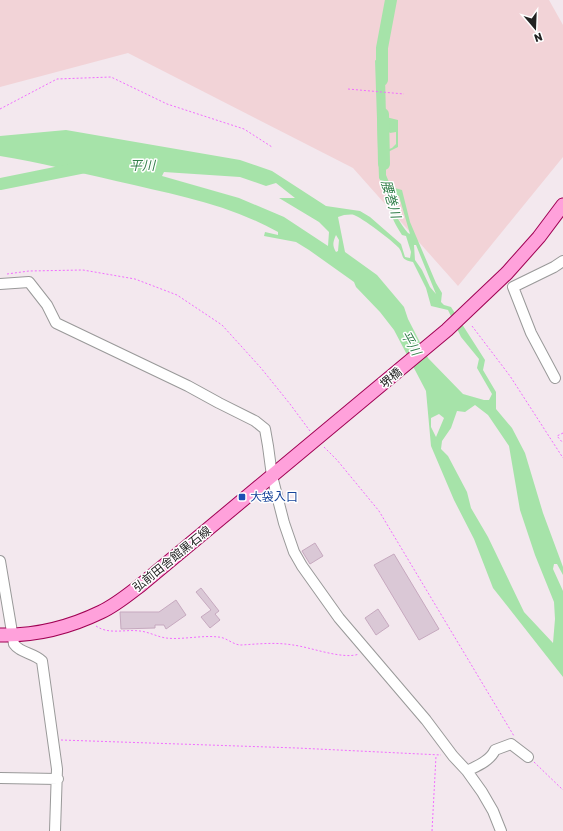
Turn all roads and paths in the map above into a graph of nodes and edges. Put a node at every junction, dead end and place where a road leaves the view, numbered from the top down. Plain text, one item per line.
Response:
1 (348, 89) dead end
2 (404, 94) dead end
3 (0, 109) edge
4 (272, 147) dead end
5 (563, 205) edge
6 (563, 260) edge
7 (7, 274) dead end
8 (0, 284) edge
9 (472, 326) dead end
10 (555, 378) dead end
11 (563, 433) edge
12 (318, 438) junction
13 (563, 443) edge
14 (563, 458) edge
15 (272, 476) junction
16 (0, 560) edge
17 (86, 618) junction
18 (7, 635) edge
19 (368, 651) junction
20 (516, 739) dead end
21 (52, 740) junction
22 (436, 755) junction
23 (453, 756) junction
24 (528, 757) joint
25 (467, 771) junction
26 (0, 778) edge
27 (58, 779) junction
28 (563, 790) edge
29 (55, 831) edge
30 (432, 831) edge
31 (501, 831) edge

1 - 2 path
3 - 4 path
5 - 12 main road, 堺橋
6 - 10 street
7 - 12 path
8 - 15 street
9 - 14 path
11 - 13 path
12 - 15 main road, 弘前田舎館黒石線
12 - 20 path
15 - 17 main road, 弘前田舎館黒石線
15 - 19 street
16 - 18 street
17 - 18 main road, 弘前田舎館黒石線
17 - 19 path
18 - 21 street
19 - 23 street
21 - 22 path
21 - 27 street
22 - 23 path
22 - 30 path
23 - 25 street
24 - 25 street
24 - 28 path
25 - 31 street
26 - 27 street
27 - 29 street

